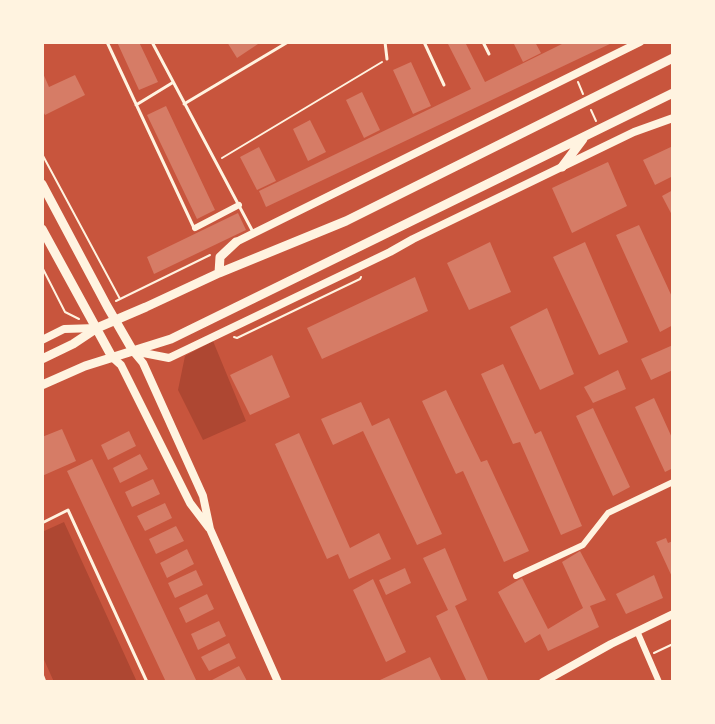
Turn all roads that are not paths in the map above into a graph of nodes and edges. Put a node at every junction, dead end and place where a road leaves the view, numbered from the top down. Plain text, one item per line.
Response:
1 (107, 42) edge
2 (152, 42) edge
3 (288, 42) edge
4 (385, 42) edge
5 (424, 42) edge
6 (483, 42) edge
7 (640, 42) edge
8 (489, 54) dead end
9 (673, 58) edge
10 (387, 59) road end
11 (172, 83) junction
12 (444, 85) dead end
13 (673, 93) edge
14 (184, 104) junction
15 (136, 105) junction
16 (673, 118) edge
17 (584, 137) junction
18 (562, 167) junction
19 (42, 184) edge
20 (239, 205) junction
21 (195, 228) joint
22 (42, 229) edge
23 (254, 234) junction
24 (236, 242) joint
25 (219, 273) junction
26 (117, 320) junction
27 (97, 328) junction
28 (42, 340) edge
29 (133, 351) junction
30 (112, 357) junction
31 (42, 359) edge
32 (42, 386) edge
33 (673, 482) edge
34 (42, 523) edge
35 (210, 529) junction
36 (516, 576) dead end
37 (673, 614) edge
38 (637, 631) junction
39 (42, 674) edge
40 (45, 682) edge
41 (147, 682) edge
42 (278, 682) edge
43 (543, 682) edge
44 (659, 682) edge

1 - 15 lane
2 - 11 lane
3 - 14 lane
4 - 10 lane
5 - 12 lane
6 - 8 lane
7 - 23 street
9 - 25 main road
11 - 14 lane
11 - 15 lane
13 - 17 main road
14 - 20 lane
15 - 21 lane
16 - 18 street
17 - 18 main road
17 - 29 main road
18 - 29 street
19 - 26 main road
20 - 21 street
20 - 23 lane
22 - 27 main road
23 - 24 street
24 - 25 main road
25 - 26 main road
26 - 27 main road
26 - 29 main road
27 - 28 street
27 - 30 main road
27 - 31 main road
29 - 30 main road
29 - 35 street
30 - 32 main road
30 - 35 street
33 - 36 street
34 - 41 lane
35 - 42 street
37 - 38 street
38 - 43 street
38 - 44 street
39 - 40 lane

